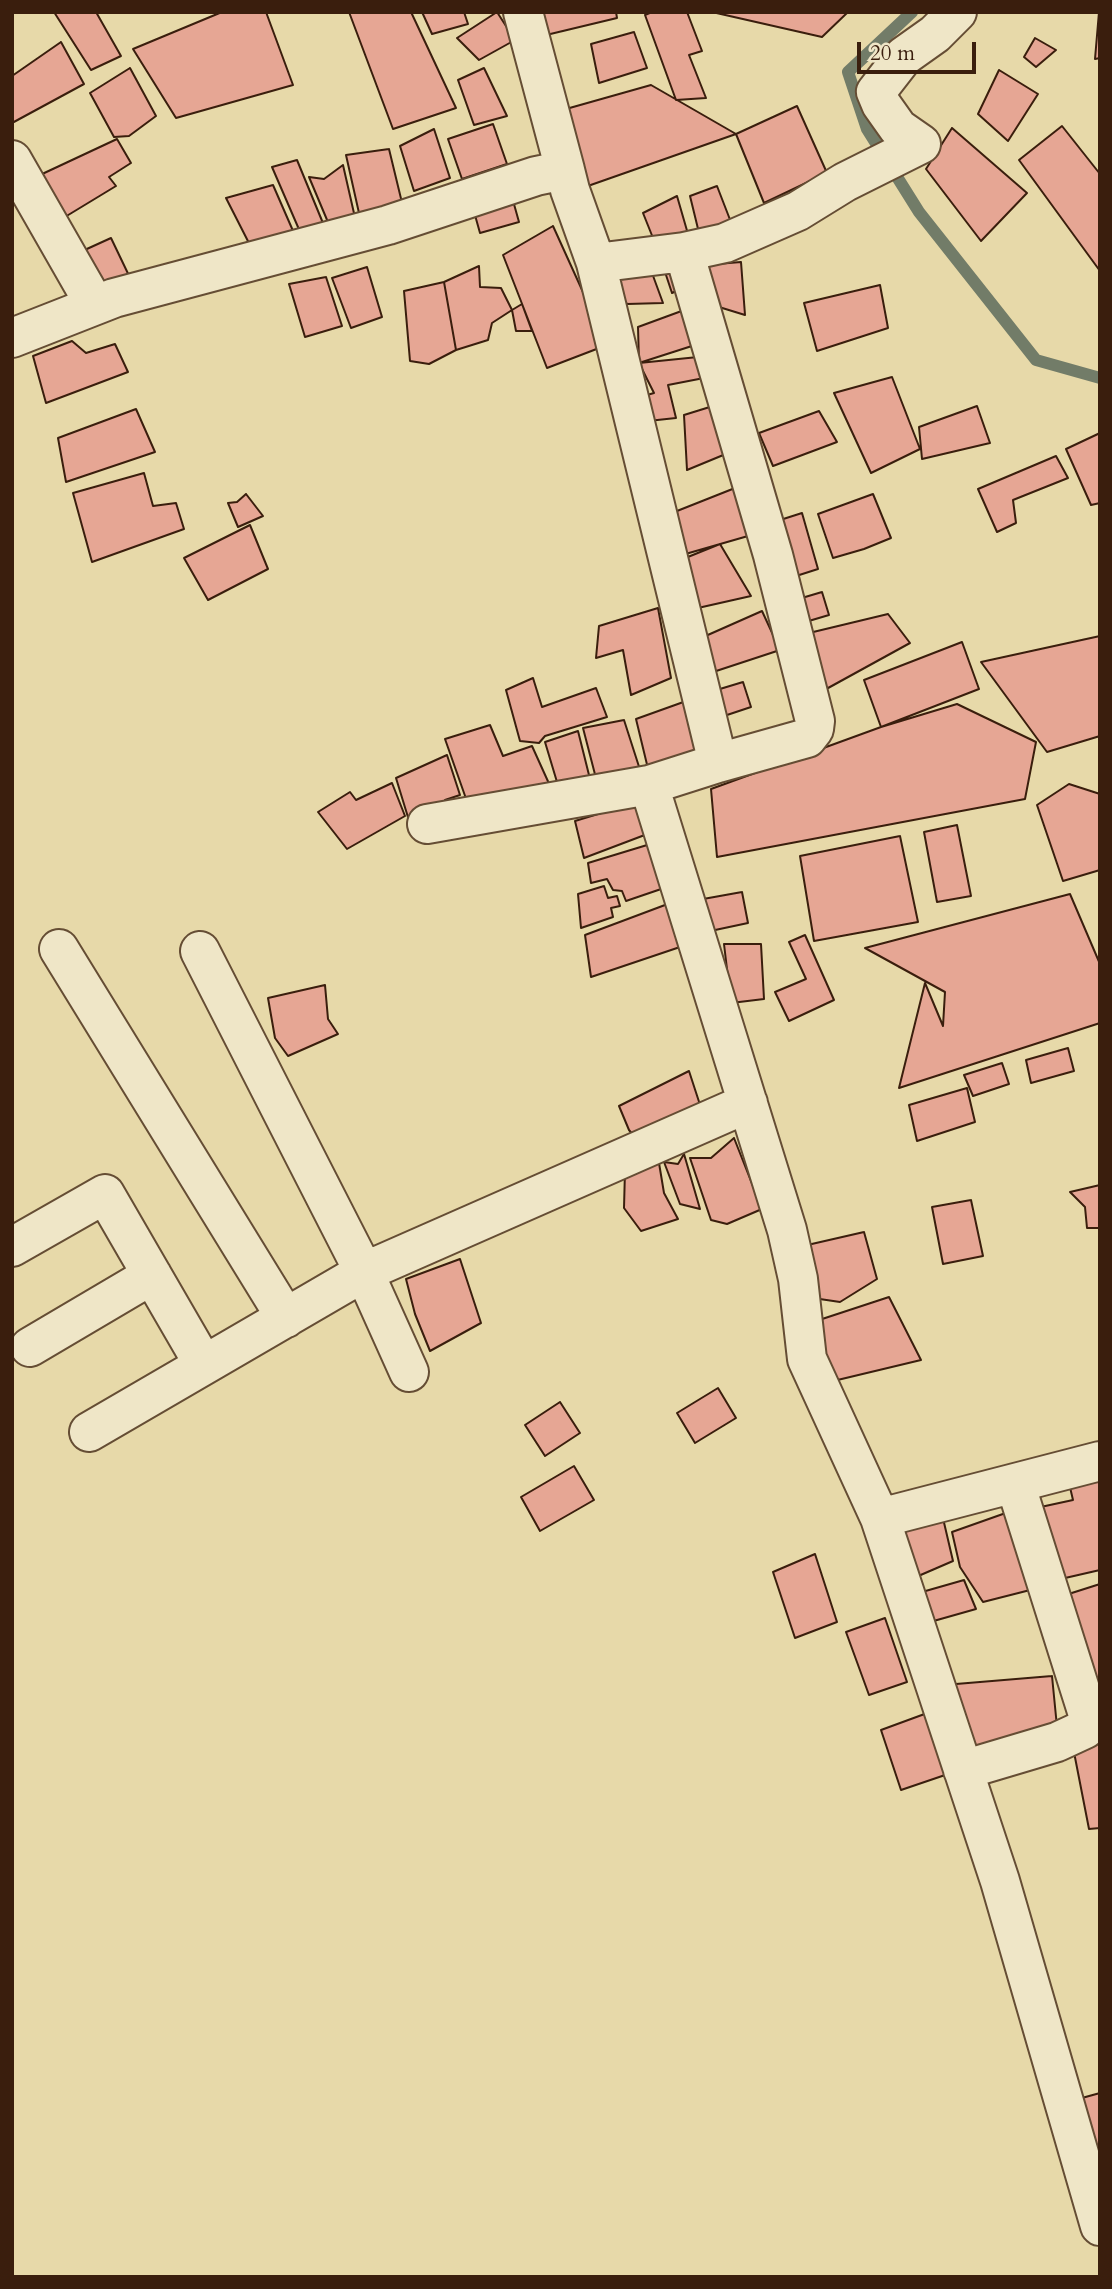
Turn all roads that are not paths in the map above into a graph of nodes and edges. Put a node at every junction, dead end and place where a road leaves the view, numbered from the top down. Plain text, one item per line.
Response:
1 (523, 12) edge
2 (957, 12) edge
3 (12, 160) edge
4 (565, 170) junction
5 (684, 252) junction
6 (596, 263) junction
7 (95, 305) junction
8 (12, 338) edge
9 (718, 764) junction
10 (649, 785) junction
11 (428, 824) dead end
12 (59, 949) dead end
13 (200, 951) dead end
14 (748, 1103) junction
15 (12, 1247) edge
16 (364, 1272) junction
17 (152, 1275) junction
18 (286, 1318) junction
19 (30, 1347) dead end
20 (204, 1365) junction
21 (409, 1372) dead end
22 (89, 1433) dead end
23 (1100, 1461) edge
24 (1015, 1483) junction
25 (880, 1518) junction
26 (963, 1770) junction
27 (1100, 2226) edge

1 - 4 street
2 - 5 street
3 - 7 street
4 - 6 street
4 - 7 street
5 - 6 street
5 - 9 street
6 - 9 street
7 - 8 street
9 - 10 street
10 - 11 street
10 - 14 street
12 - 18 street
13 - 16 street
14 - 16 street
14 - 25 street
15 - 17 street
16 - 18 street
16 - 21 street
17 - 19 street
17 - 20 street
18 - 20 street
20 - 22 street
23 - 24 street
24 - 25 street
24 - 26 street
25 - 26 street
26 - 27 street

